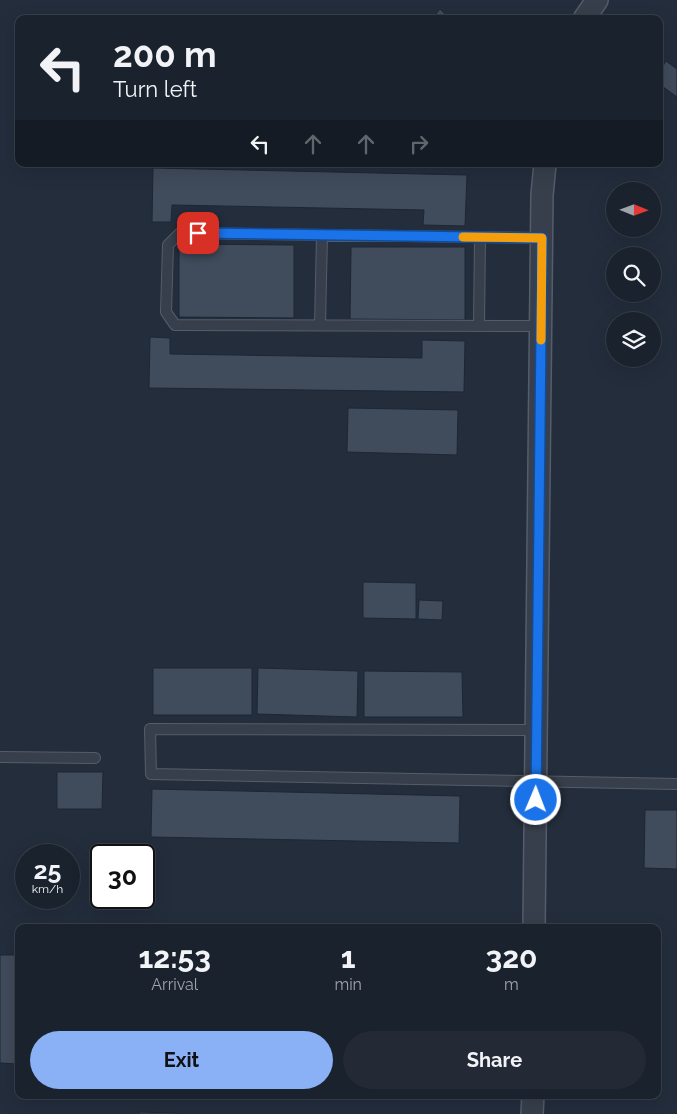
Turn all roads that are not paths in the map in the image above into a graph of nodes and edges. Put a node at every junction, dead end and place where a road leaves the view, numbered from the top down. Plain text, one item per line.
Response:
1 (597, 0) edge
2 (587, 15) edge
3 (545, 167) edge
4 (322, 235) junction
5 (480, 238) junction
6 (542, 238) junction
7 (320, 325) junction
8 (479, 325) junction
9 (541, 326) junction
10 (537, 730) junction
11 (0, 756) edge
12 (95, 758) dead end
13 (536, 782) junction
14 (677, 784) edge
15 (534, 924) edge
16 (533, 1099) edge
17 (532, 1114) edge

1 - 2 street
3 - 6 street
4 - 5 lane
4 - 7 lane
4 - 7 lane
5 - 6 lane
5 - 8 lane
6 - 9 street
7 - 8 lane
8 - 9 lane
9 - 10 street
10 - 13 street
10 - 13 lane
11 - 12 lane
13 - 14 lane
13 - 15 street
16 - 17 street

